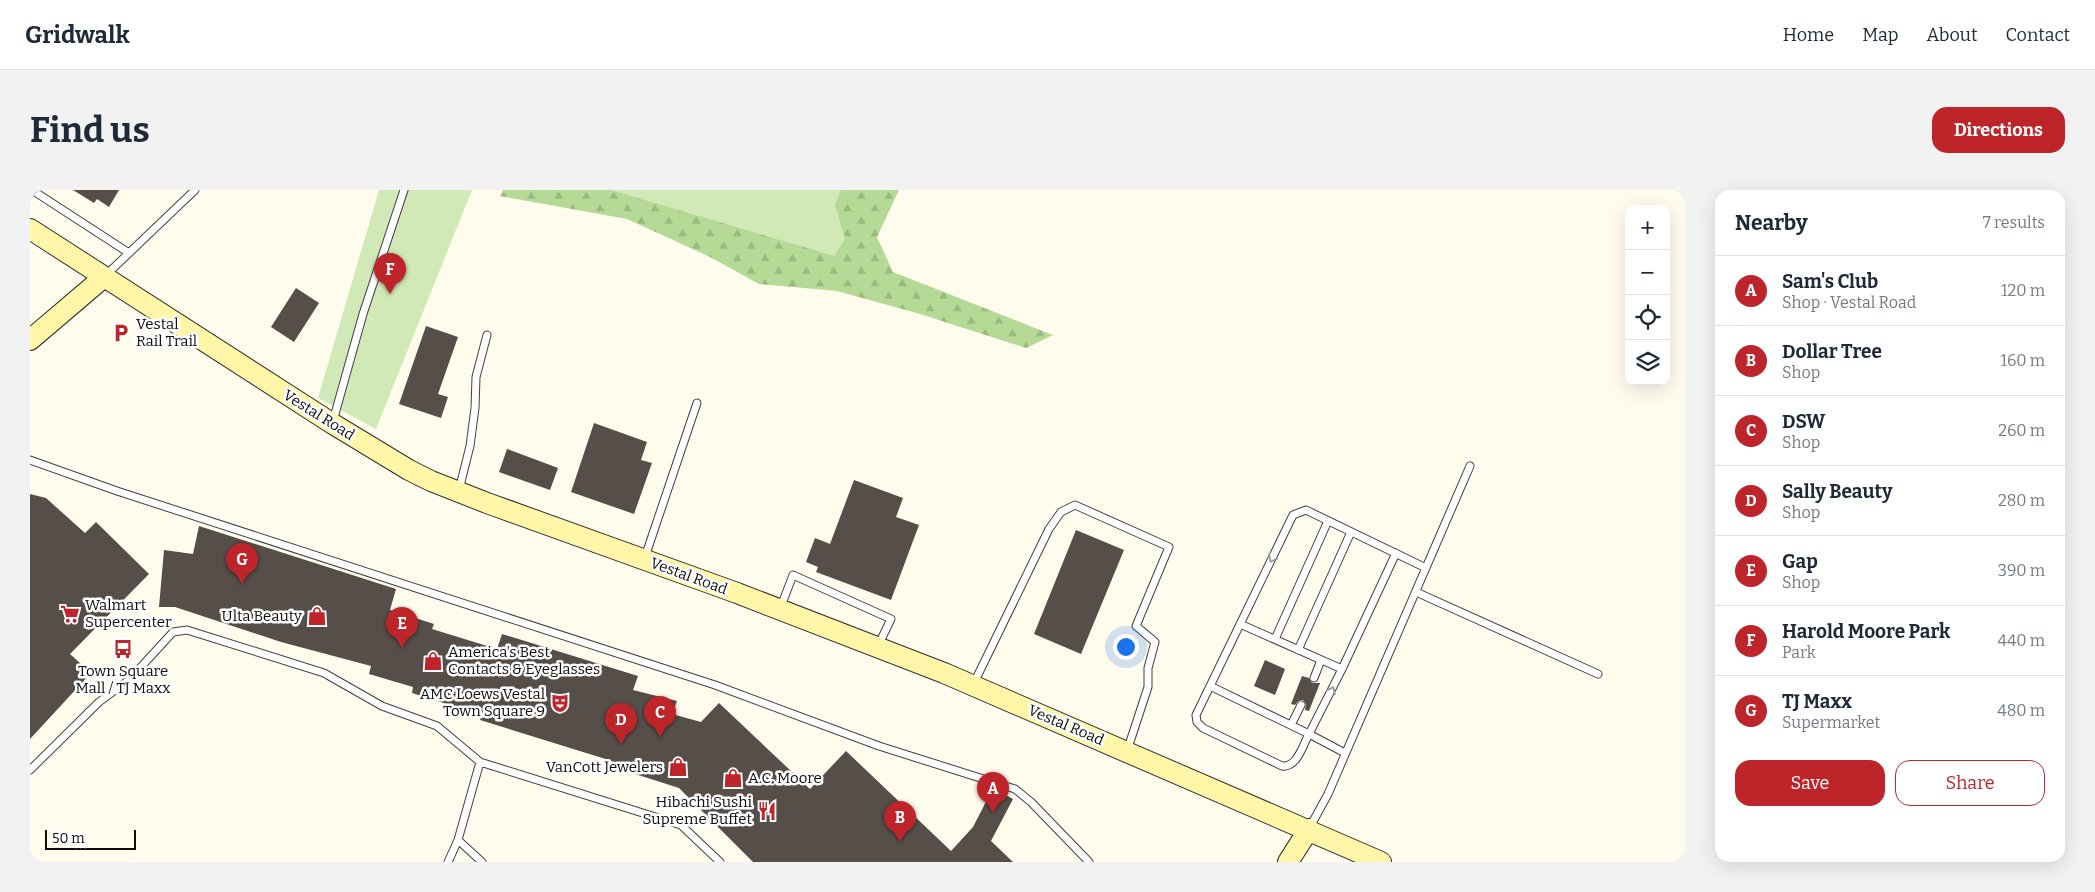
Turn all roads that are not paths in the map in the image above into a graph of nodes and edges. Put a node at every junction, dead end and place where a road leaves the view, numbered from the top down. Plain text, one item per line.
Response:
1 (32, 190) edge
2 (182, 190) edge
3 (195, 190) edge
4 (404, 190) edge
5 (187, 198) junction
6 (30, 228) edge
7 (129, 253) junction
8 (104, 277) junction
9 (487, 335) dead end
10 (30, 340) edge
11 (697, 403) dead end
12 (333, 424) junction
13 (30, 460) edge
14 (1470, 466) dead end
15 (458, 493) junction
16 (1328, 521) junction
17 (1351, 532) junction
18 (1396, 553) junction
19 (644, 560) junction
20 (1426, 568) junction
21 (1416, 592) junction
22 (780, 609) junction
23 (1240, 624) junction
24 (1275, 640) junction
25 (878, 646) junction
26 (1298, 650) junction
27 (1321, 660) junction
28 (1342, 669) junction
29 (1598, 674) dead end
30 (1314, 678) dead end
31 (972, 685) junction
32 (1210, 686) junction
33 (1300, 705) dead end
34 (1291, 725) junction
35 (1309, 734) junction
36 (1127, 750) junction
37 (1346, 753) junction
38 (480, 762) junction
39 (30, 770) edge
40 (1309, 829) junction
41 (458, 840) junction
42 (448, 862) edge
43 (482, 862) edge
44 (720, 862) edge
45 (1089, 862) edge
46 (1288, 862) edge
47 (1381, 862) edge

1 - 7 lane
2 - 5 lane
3 - 5 lane
4 - 12 lane
5 - 7 lane
6 - 8 street, Vestal Road
7 - 8 lane
8 - 10 street
8 - 12 street, Vestal Road
9 - 15 lane
11 - 19 lane
12 - 15 street, Vestal Road
13 - 45 lane
14 - 20 lane
15 - 19 street, Vestal Road
16 - 17 lane
16 -> 23 lane
16 - 24 lane
17 - 18 lane
17 - 26 lane
18 - 20 lane
18 - 28 lane
19 - 22 street, Vestal Road
20 - 21 lane
21 - 29 lane
21 - 37 lane
22 - 25 street, Vestal Road
22 - 25 lane
23 - 24 lane
23 - 32 lane
24 - 26 lane
25 - 31 street, Vestal Road
26 - 27 lane
27 - 28 lane
27 - 30 lane
35 -> 28 lane
31 - 36 street, Vestal Road
31 - 36 lane
32 - 34 lane
32 - 35 lane
33 - 34 lane
34 - 35 lane
35 - 37 lane
36 - 40 street, Vestal Road
37 - 40 lane
38 - 39 lane
38 - 41 lane
38 - 44 lane
40 - 46 street
40 - 47 street, Vestal Road
41 - 42 lane
41 - 43 lane

